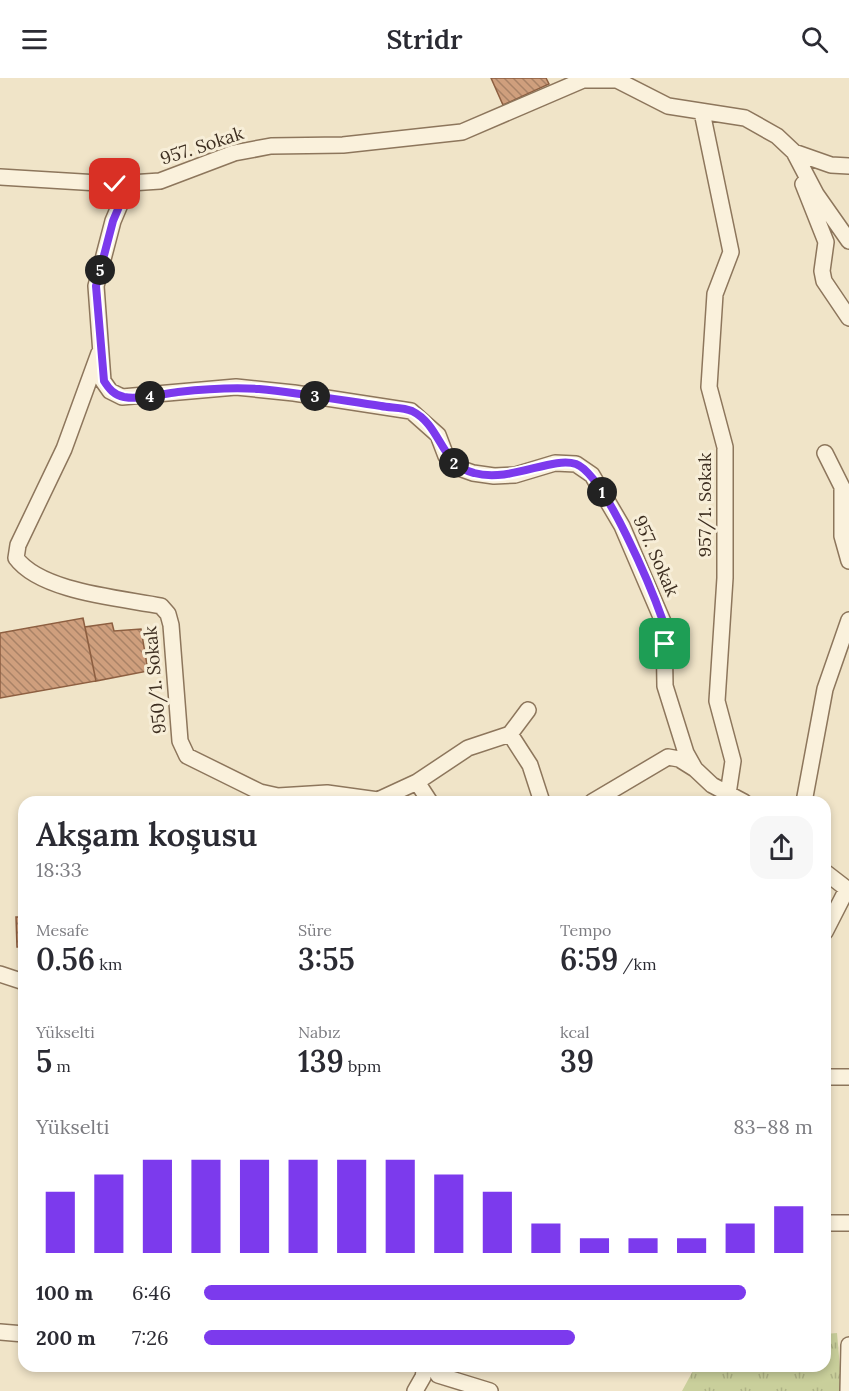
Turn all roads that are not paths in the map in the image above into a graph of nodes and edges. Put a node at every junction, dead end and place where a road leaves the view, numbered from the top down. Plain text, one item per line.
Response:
1 (702, 112) junction
2 (794, 152) junction
3 (849, 166) edge
4 (802, 170) junction
5 (0, 177) edge
6 (129, 183) junction
7 (849, 242) edge
8 (849, 318) edge
9 (101, 347) junction
10 (825, 453) dead end
11 (849, 561) edge
12 (849, 620) edge
13 (528, 710) dead end
14 (510, 734) junction
15 (695, 769) junction
16 (417, 783) junction
17 (728, 794) junction
18 (278, 796) edge
19 (387, 796) edge
20 (426, 796) edge
21 (540, 796) edge
22 (602, 796) edge
23 (732, 796) edge
24 (805, 796) edge
25 (831, 876) edge
26 (848, 889) edge
27 (831, 921) edge
28 (0, 974) edge
29 (18, 980) edge
30 (831, 1077) edge
31 (849, 1077) edge
32 (831, 1223) edge
33 (849, 1223) edge
34 (0, 1332) edge
35 (18, 1334) edge
36 (849, 1345) edge
37 (432, 1372) edge
38 (436, 1372) edge
39 (415, 1391) edge
40 (490, 1391) edge
41 (848, 1391) edge

1 - 2 street, 957. Sokak
1 - 6 street, 957. Sokak
1 - 17 street, 957/1. Sokak
2 - 3 street
2 - 4 street
4 - 7 street
4 - 8 street
5 - 6 street
6 - 9 street, 957. Sokak
9 - 15 street, 957. Sokak
9 - 18 street, 950/1. Sokak
10 - 11 street
12 - 24 street
13 - 14 street
14 - 16 street
14 - 21 street
15 - 17 street, 957. Sokak
15 - 22 street
16 - 19 street
16 - 20 street
17 - 23 street, 957. Sokak
25 - 26 street
26 - 27 street
28 - 29 street
30 - 31 street
32 - 33 street
34 - 35 street
36 - 41 street
37 - 39 street
38 - 40 street

